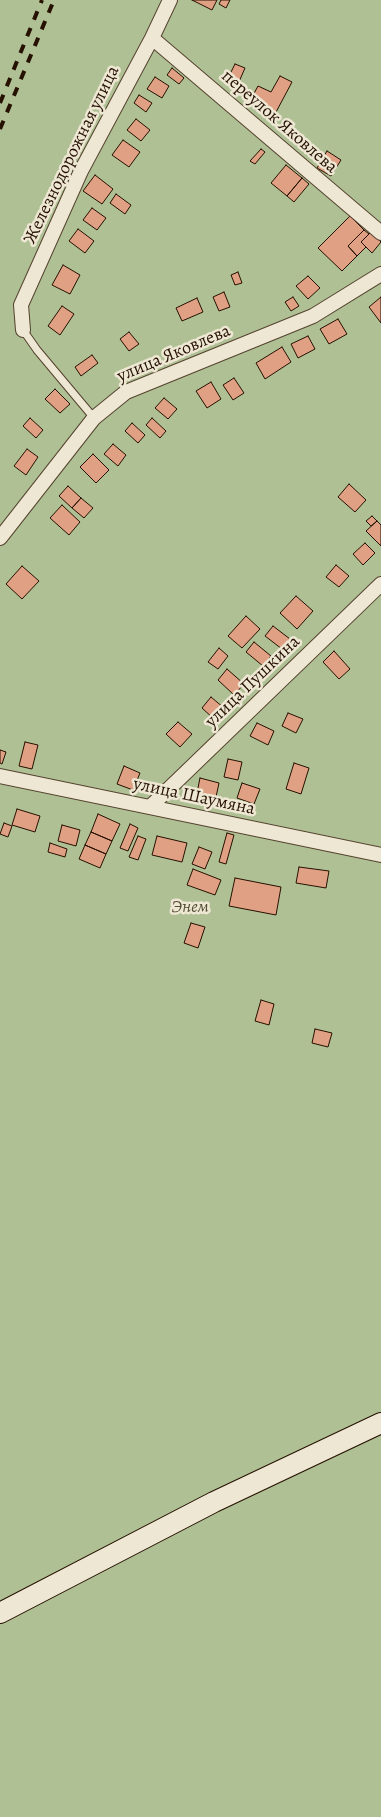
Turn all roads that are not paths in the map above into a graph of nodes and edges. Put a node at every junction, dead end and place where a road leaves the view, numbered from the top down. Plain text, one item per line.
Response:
1 (170, 0) edge
2 (152, 38) junction
3 (381, 233) edge
4 (381, 274) edge
5 (23, 330) joint
6 (94, 418) junction
7 (0, 538) edge
8 (381, 584) edge
9 (0, 776) edge
10 (151, 806) junction
11 (381, 855) edge
12 (381, 1423) edge
13 (0, 1613) edge

1 - 2 street, Железнодорожная улица
2 - 3 street, переулок Яковлева
2 - 5 street, Железнодорожная улица
4 - 6 street, улица Яковлева
5 - 6 lane
6 - 7 street, улица Яковлева
8 - 10 street, улица Пушкина
9 - 10 street, улица Шаумяна
10 - 11 street, улица Шаумяна
12 - 13 street

